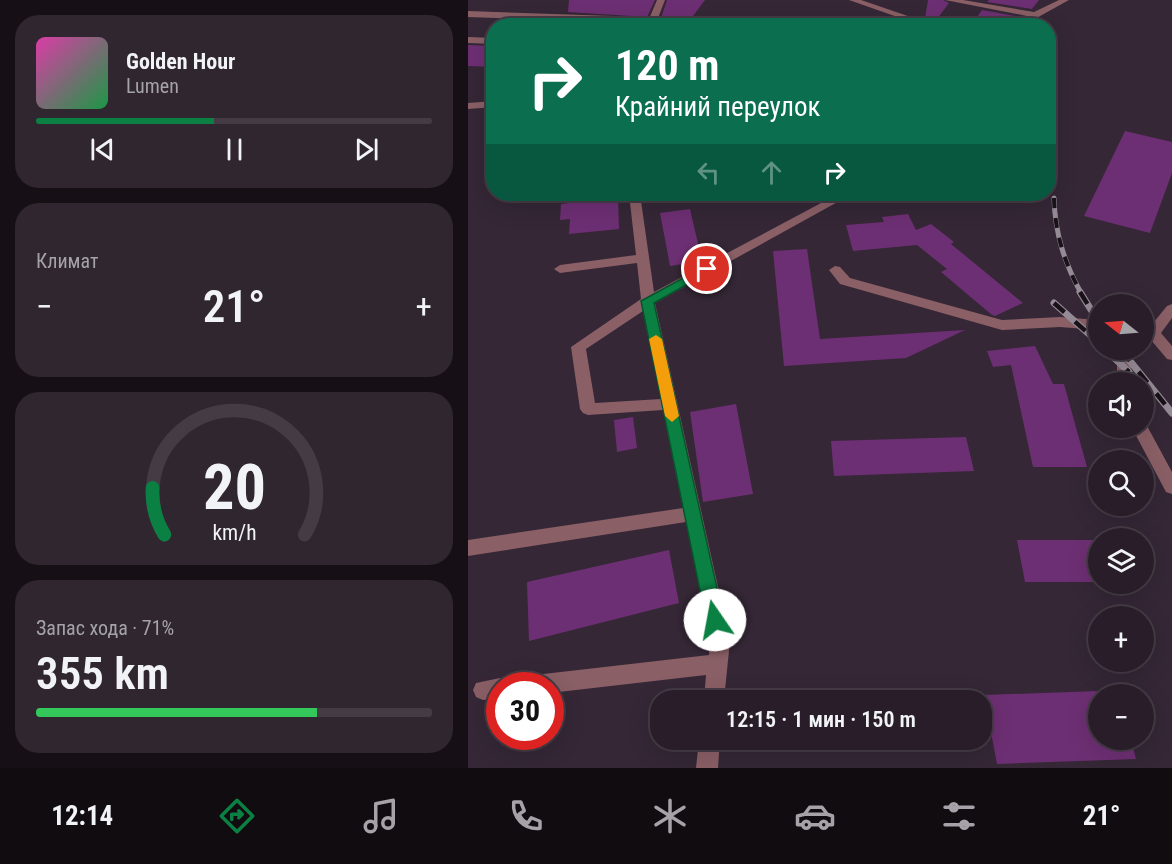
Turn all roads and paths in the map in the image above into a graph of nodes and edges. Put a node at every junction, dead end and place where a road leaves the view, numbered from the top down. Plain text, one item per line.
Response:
1 (661, 0) edge
2 (852, 0) edge
3 (949, 0) edge
4 (1065, 0) edge
5 (468, 14) edge
6 (1034, 15) junction
7 (584, 18) edge
8 (653, 18) edge
9 (908, 18) edge
10 (1029, 18) edge
11 (468, 40) edge
12 (486, 41) edge
13 (486, 105) edge
14 (468, 106) edge
15 (635, 201) edge
16 (833, 201) edge
17 (642, 258) junction
18 (560, 269) dead end
19 (835, 270) dead end
20 (648, 301) junction
21 (1172, 309) edge
22 (1088, 324) edge
23 (1154, 326) edge
24 (1154, 341) edge
25 (1172, 356) edge
26 (669, 404) junction
27 (1145, 438) edge
28 (1172, 487) edge
29 (693, 514) junction
30 (468, 548) edge
31 (717, 664) junction
32 (564, 682) edge
33 (715, 690) edge
34 (709, 750) edge
35 (708, 768) edge

1 - 8 street
2 - 9 street
3 - 6 street
4 - 6 street
5 - 7 street
6 - 10 street
11 - 12 street
13 - 14 street
15 - 17 street
16 - 20 street
17 - 18 street
17 - 20 street
19 - 22 street
20 - 26 street
20 - 26 street
21 - 23 street
24 - 25 street
26 - 29 street
27 - 28 street
29 - 30 street
29 - 31 street
31 - 32 street
31 - 33 street
34 - 35 street

